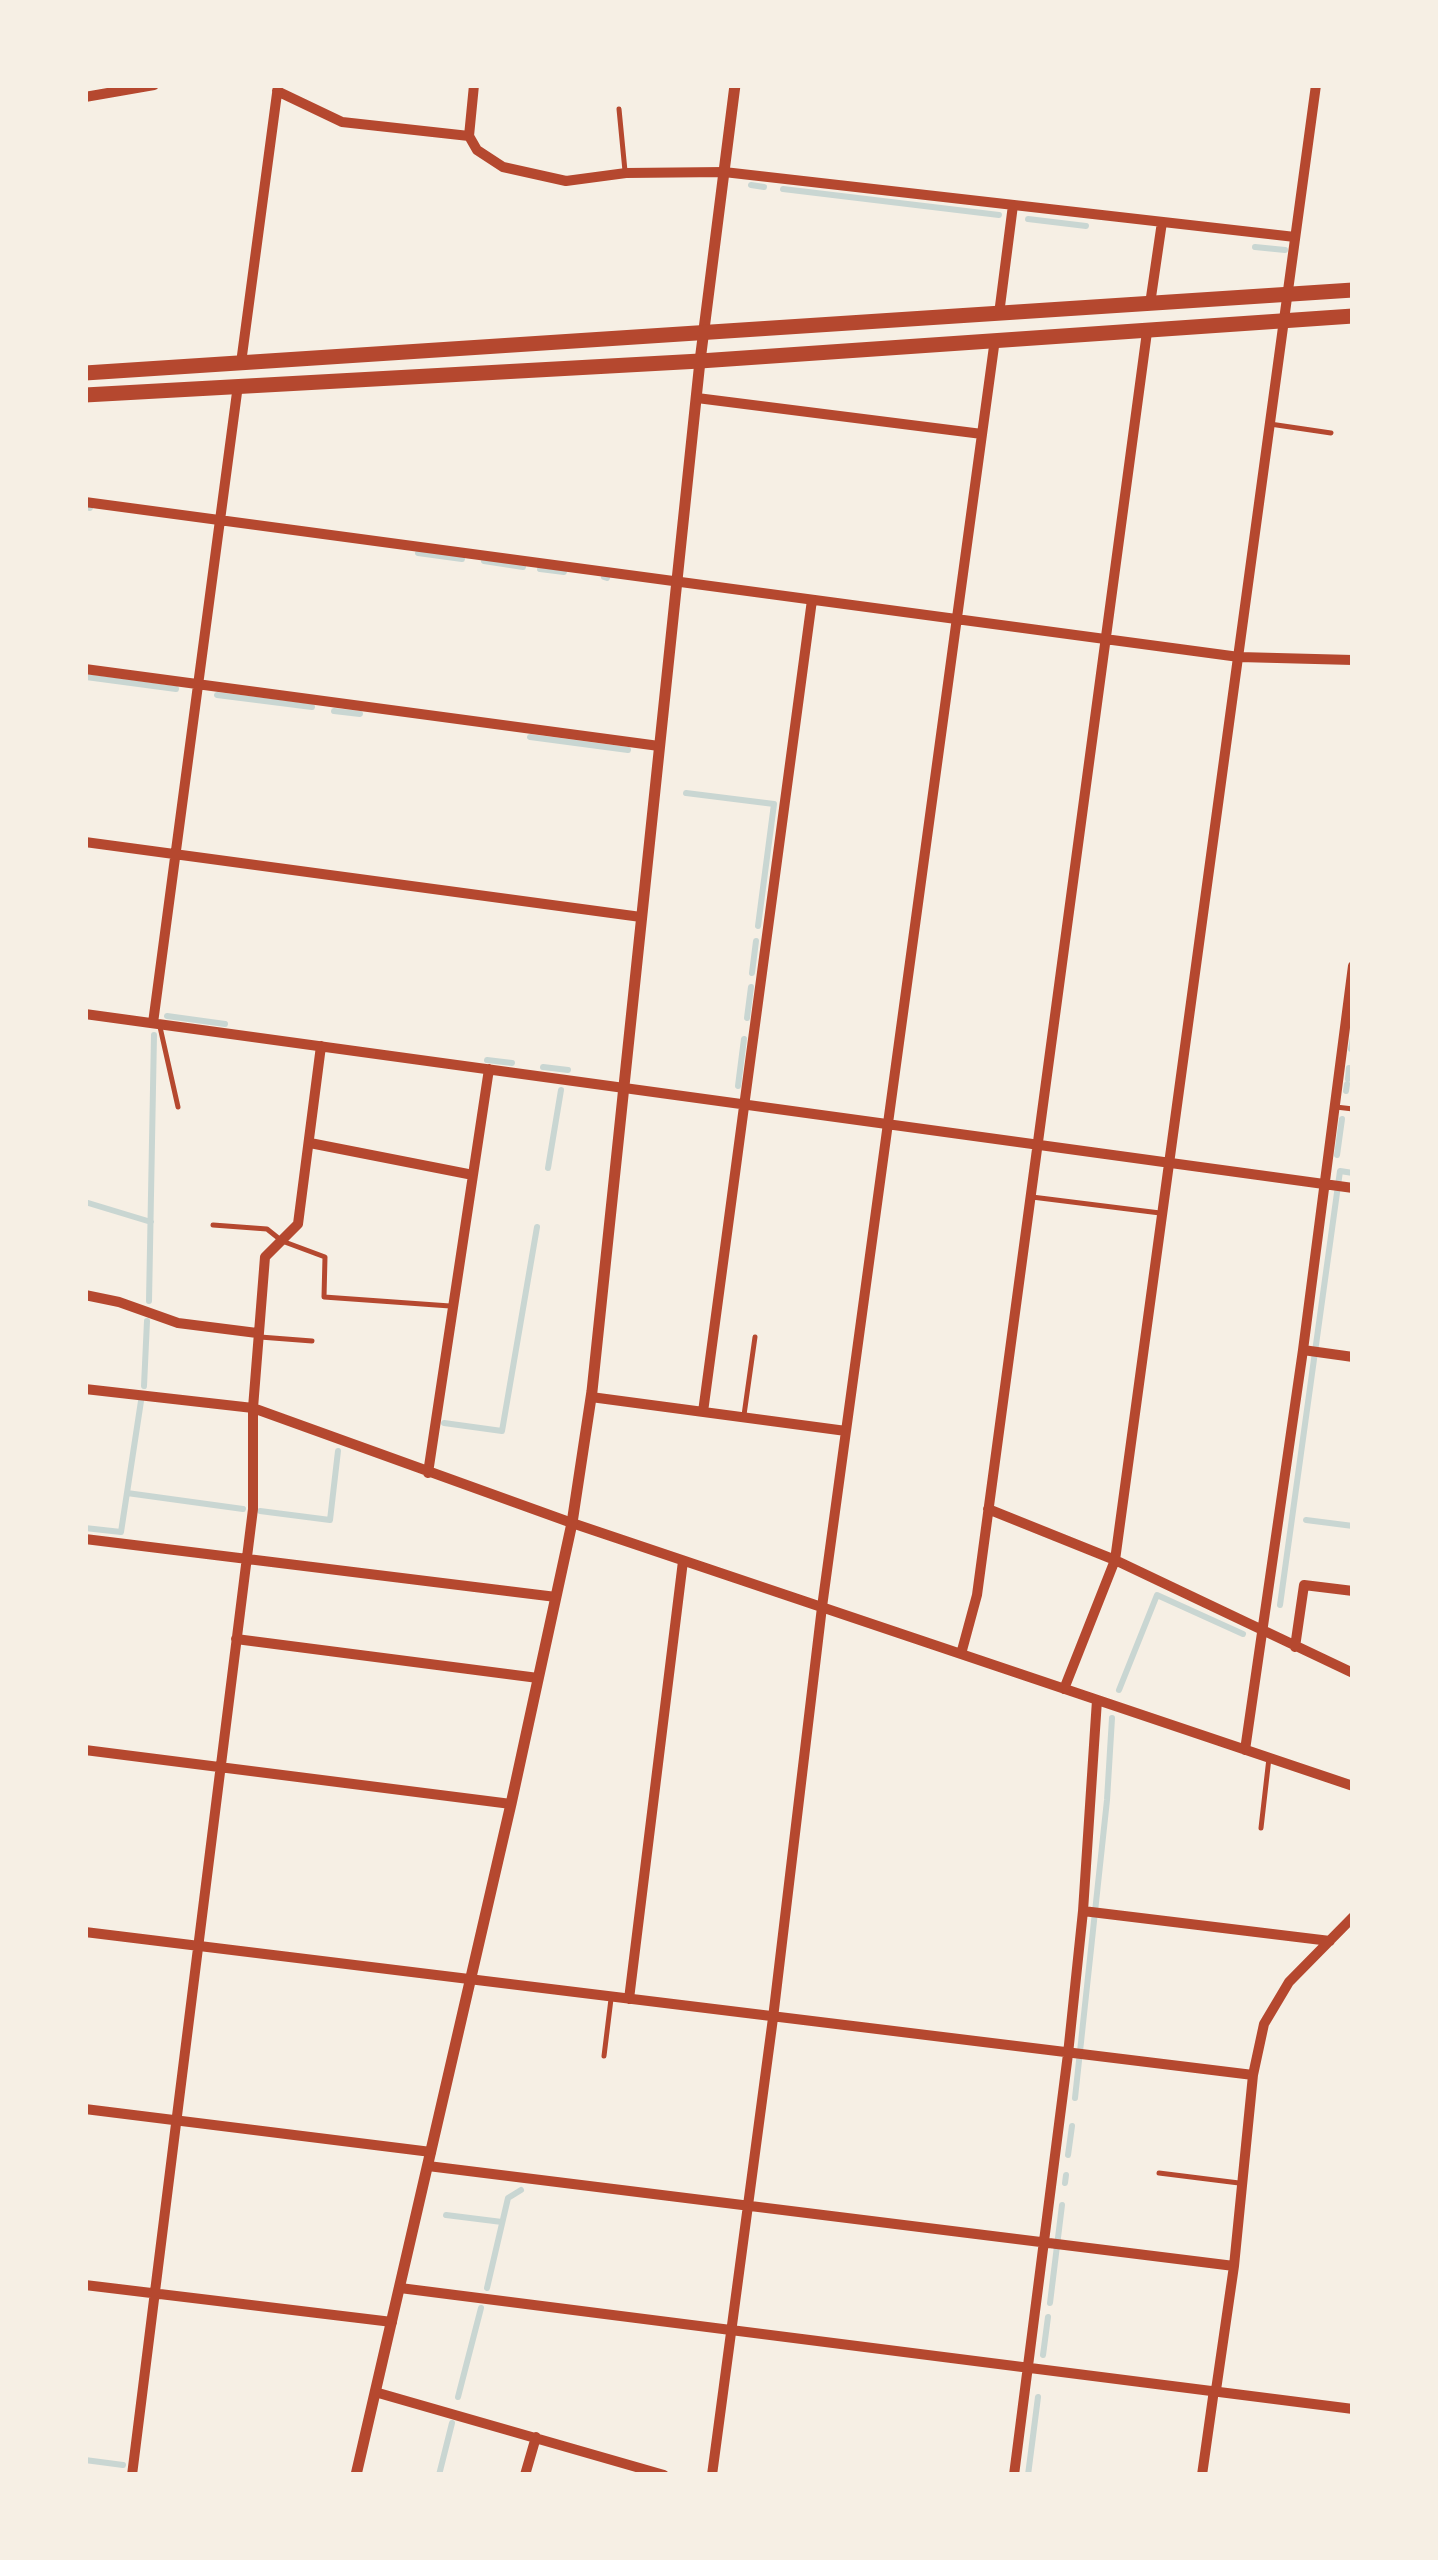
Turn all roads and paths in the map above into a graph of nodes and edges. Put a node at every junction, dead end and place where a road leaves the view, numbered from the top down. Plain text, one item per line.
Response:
1 (154, 85) edge
2 (474, 85) edge
3 (735, 85) edge
4 (1316, 85) edge
5 (278, 88) edge
6 (85, 97) edge
7 (619, 110) dead end
8 (469, 136) junction
9 (724, 172) junction
10 (626, 173) junction
11 (1013, 205) junction
12 (1162, 222) junction
13 (1295, 237) junction
14 (1353, 290) edge
15 (1287, 295) junction
16 (1150, 304) junction
17 (999, 314) junction
18 (1353, 316) edge
19 (1281, 322) junction
20 (1148, 332) junction
21 (704, 334) junction
22 (995, 339) junction
23 (700, 361) junction
24 (241, 362) junction
25 (85, 372) edge
26 (238, 385) junction
27 (85, 395) edge
28 (697, 398) junction
29 (1268, 424) junction
30 (1331, 432) dead end
31 (982, 434) junction
32 (85, 502) edge
33 (219, 520) junction
34 (678, 582) junction
35 (812, 600) junction
36 (957, 618) junction
37 (1106, 638) junction
38 (1239, 657) junction
39 (1353, 660) edge
40 (85, 669) edge
41 (198, 684) junction
42 (659, 746) junction
43 (85, 842) edge
44 (176, 854) junction
45 (641, 917) junction
46 (1353, 966) edge
47 (85, 1014) edge
48 (156, 1024) junction
49 (320, 1046) junction
50 (490, 1070) junction
51 (622, 1088) junction
52 (744, 1104) junction
53 (1334, 1106) junction
54 (178, 1107) dead end
55 (1353, 1109) edge
56 (888, 1124) junction
57 (310, 1144) junction
58 (1038, 1144) junction
59 (1170, 1162) junction
60 (473, 1175) junction
61 (1340, 1186) edge
62 (1030, 1197) junction
63 (1162, 1214) junction
64 (213, 1224) dead end
65 (282, 1241) junction
66 (85, 1295) edge
67 (454, 1306) junction
68 (257, 1335) junction
69 (754, 1337) dead end
70 (312, 1340) dead end
71 (1313, 1352) junction
72 (1353, 1357) edge
73 (85, 1389) edge
74 (591, 1398) junction
75 (253, 1408) junction
76 (703, 1412) junction
77 (744, 1418) junction
78 (846, 1432) junction
79 (428, 1473) junction
80 (988, 1509) junction
81 (572, 1523) junction
82 (85, 1539) edge
83 (246, 1558) junction
84 (683, 1560) junction
85 (1115, 1560) junction
86 (1353, 1592) edge
87 (556, 1597) junction
88 (822, 1607) junction
89 (1263, 1632) junction
90 (236, 1640) junction
91 (1295, 1647) junction
92 (961, 1654) junction
93 (1353, 1674) edge
94 (538, 1678) junction
95 (1064, 1689) junction
96 (1097, 1700) junction
97 (85, 1750) edge
98 (1245, 1750) junction
99 (1269, 1758) junction
100 (219, 1766) junction
101 (1353, 1786) edge
102 (512, 1804) junction
103 (1260, 1828) dead end
104 (1091, 1912) junction
105 (1353, 1917) edge
106 (85, 1932) edge
107 (1330, 1941) junction
108 (196, 1945) junction
109 (470, 1979) junction
110 (611, 1997) junction
111 (629, 1999) junction
112 (773, 2018) junction
113 (1072, 2054) junction
114 (604, 2056) dead end
115 (1254, 2075) junction
116 (85, 2108) edge
117 (175, 2120) junction
118 (432, 2152) junction
119 (428, 2166) junction
120 (1159, 2172) dead end
121 (1242, 2183) junction
122 (748, 2206) junction
123 (1048, 2241) junction
124 (1234, 2266) junction
125 (85, 2285) edge
126 (400, 2288) junction
127 (152, 2294) junction
128 (392, 2322) junction
129 (732, 2330) junction
130 (1028, 2366) junction
131 (1215, 2390) junction
132 (376, 2392) junction
133 (1353, 2410) edge
134 (536, 2437) junction
135 (132, 2475) edge
136 (356, 2475) edge
137 (525, 2475) edge
138 (664, 2475) edge
139 (712, 2475) edge
140 (1014, 2475) edge
141 (1202, 2475) edge

1 - 6 street
2 - 8 street
3 - 9 street
4 - 13 street
5 - 8 street
5 - 24 street
7 - 10 lane
8 - 10 street
9 - 10 street
9 - 11 street
9 - 21 street
11 - 12 street
11 - 17 street
12 - 13 street
12 - 16 street
13 - 15 street
14 - 15 main road
15 - 16 main road
15 - 19 street
16 - 17 main road
17 - 21 main road
18 - 19 main road
19 - 20 main road
19 - 29 street
20 - 22 main road
20 - 37 street
21 - 23 street
21 - 24 main road
22 - 23 main road
22 - 31 street
23 - 26 main road
23 - 28 street
24 - 25 main road
26 - 27 main road
26 - 33 street
28 - 31 street
28 - 34 street
29 - 30 lane
29 - 38 street
31 - 36 street
32 - 33 street
33 - 34 street
33 - 41 street
34 - 35 street
34 - 42 street
35 - 36 street
35 - 52 street
36 - 37 street
36 - 56 street
37 - 38 street
37 - 58 street
38 - 39 street
38 - 59 street
40 - 41 street
41 - 42 street
41 - 44 street
42 - 45 street
43 - 44 street
44 - 45 street
44 - 48 street
45 - 51 street
46 - 53 street
47 - 48 street
48 - 49 street
48 - 54 lane
49 - 50 street
49 - 57 street
50 - 51 street
50 - 60 street
51 - 52 street
51 - 74 street
52 - 56 street
52 - 76 street
53 - 55 lane
53 - 61 street
56 - 58 street
56 - 78 street
57 - 60 street
57 - 65 street
58 - 59 street
58 - 62 street
59 - 61 street
59 - 63 street
60 - 67 street
61 - 71 street
62 - 63 lane
62 - 80 street
63 - 85 street
64 - 65 lane
65 - 67 lane
65 - 68 street
66 - 68 street
67 - 79 street
68 - 70 lane
68 - 75 street
69 - 77 lane
71 - 72 street
71 - 89 street
73 - 75 street
74 - 76 street
74 - 81 street
75 - 79 street
75 - 83 street
76 - 77 street
77 - 78 street
78 - 88 street
79 - 81 street
80 - 85 street
80 - 92 street
81 - 84 street
81 - 87 street
82 - 83 street
83 - 87 street
83 - 90 street
84 - 88 street
84 - 111 street
85 - 89 street
85 - 95 street
86 - 91 street
87 - 94 street
88 - 92 street
88 - 112 street
89 - 91 street
89 - 98 street
90 - 94 street
90 - 100 street
91 - 93 street
92 - 95 street
94 - 102 street
95 - 96 street
96 - 98 street
96 - 104 street
97 - 100 street
98 - 99 street
99 - 101 street
99 - 103 lane
100 - 102 street
100 - 108 street
102 - 109 street
104 - 107 street
104 - 113 street
105 - 107 street
106 - 108 street
107 - 115 street
108 - 109 street
108 - 117 street
109 - 110 street
109 - 118 street
110 - 111 street
110 - 114 lane
111 - 112 street
112 - 113 street
112 - 122 street
113 - 115 street
113 - 123 street
115 - 121 street
116 - 117 street
117 - 118 street
117 - 127 street
118 - 119 street
119 - 122 street
119 - 126 street
120 - 121 lane
121 - 124 street
122 - 123 street
122 - 129 street
123 - 124 street
123 - 130 street
124 - 131 street
125 - 127 street
126 - 128 street
126 - 129 street
127 - 128 street
127 - 135 street
128 - 132 street
129 - 130 street
129 - 139 street
130 - 131 street
130 - 140 street
131 - 133 street
131 - 141 street
132 - 134 street
132 - 136 street
134 - 137 street
134 - 138 street

